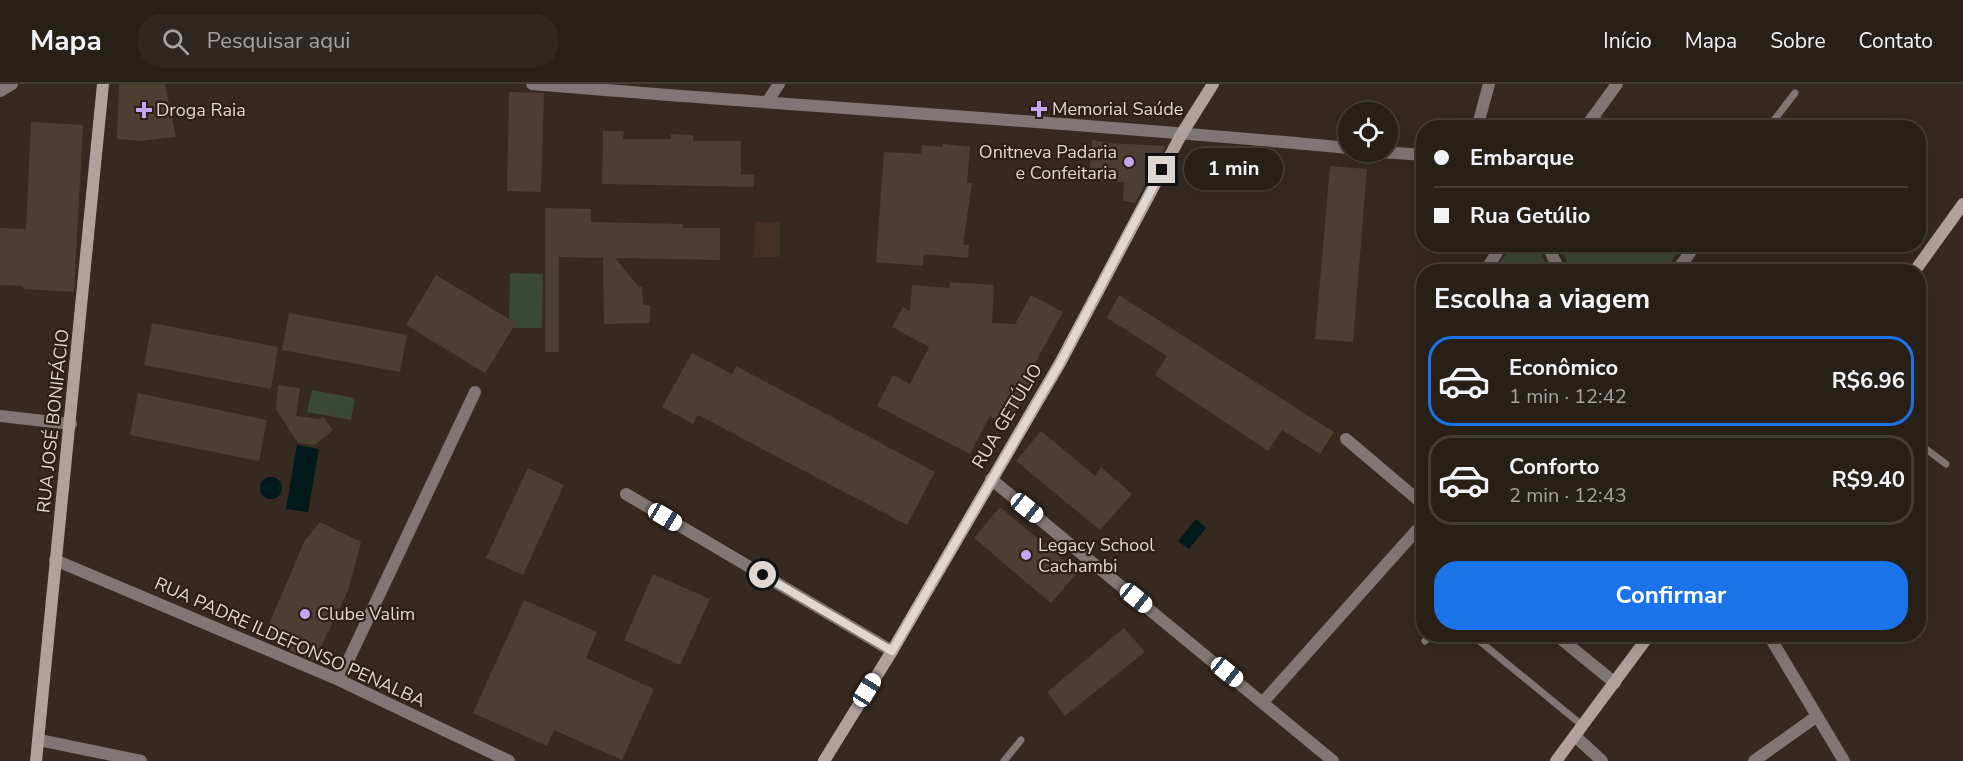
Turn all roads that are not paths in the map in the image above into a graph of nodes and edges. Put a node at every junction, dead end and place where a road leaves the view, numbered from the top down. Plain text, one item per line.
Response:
1 (12, 84) edge
2 (103, 84) edge
3 (532, 84) edge
4 (779, 84) edge
5 (1213, 84) edge
6 (1489, 84) edge
7 (1617, 84) edge
8 (552, 85) edge
9 (627, 88) edge
10 (0, 91) edge
11 (1795, 93) dead end
12 (767, 102) junction
13 (1479, 120) edge
14 (1590, 120) edge
15 (1774, 120) edge
16 (1181, 135) junction
17 (1338, 147) edge
18 (1398, 153) edge
19 (1416, 154) edge
20 (1963, 204) edge
21 (1920, 264) edge
22 (475, 392) dead end
23 (0, 416) edge
24 (71, 424) junction
25 (1346, 439) dead end
26 (1926, 449) edge
27 (1946, 464) dead end
28 (991, 479) junction
29 (626, 494) dead end
30 (1416, 498) edge
31 (1416, 531) edge
32 (55, 560) junction
33 (1481, 642) edge
34 (1565, 642) edge
35 (1644, 642) edge
36 (1773, 642) edge
37 (892, 651) junction
38 (339, 680) junction
39 (1615, 682) junction
40 (1263, 702) junction
41 (1817, 716) junction
42 (1583, 726) junction
43 (1575, 736) junction
44 (39, 740) junction
45 (1022, 740) dead end
46 (36, 761) edge
47 (141, 761) edge
48 (509, 761) edge
49 (824, 761) edge
50 (1004, 761) edge
51 (1333, 761) edge
52 (1556, 761) edge
53 (1602, 761) edge
54 (1754, 761) edge
55 (1844, 761) edge

1 - 10 street
2 - 24 street, RUA JOSÉ BONIFÁCIO
3 - 8 street
4 - 12 street
5 - 16 street, RUA GETÚLIO
6 - 13 street
7 - 14 street
8 - 9 street
9 - 12 street
11 - 15 lane
12 - 16 street
16 - 17 street
16 - 28 street, RUA GETÚLIO
18 - 19 street
20 - 21 street
22 - 38 street
23 - 24 street
24 - 32 street, RUA JOSÉ BONIFÁCIO
25 - 30 street
26 - 27 lane
28 - 37 street, RUA GETÚLIO
28 - 40 street
29 - 37 street
31 - 40 street
32 - 38 street, RUA PADRE ILDEFONSO PENALBA
32 - 44 street, RUA JOSÉ BONIFÁCIO
33 - 42 lane
34 - 39 street
35 - 39 street
36 - 41 street
37 - 49 street, RUA GETÚLIO
38 - 48 street, RUA PADRE ILDEFONSO PENALBA
39 - 42 street
40 - 51 street
41 - 54 street
41 - 55 street
42 - 43 street
43 - 52 street
43 - 53 street
44 - 46 street, RUA JOSÉ BONIFÁCIO
44 - 47 street
45 - 50 lane

